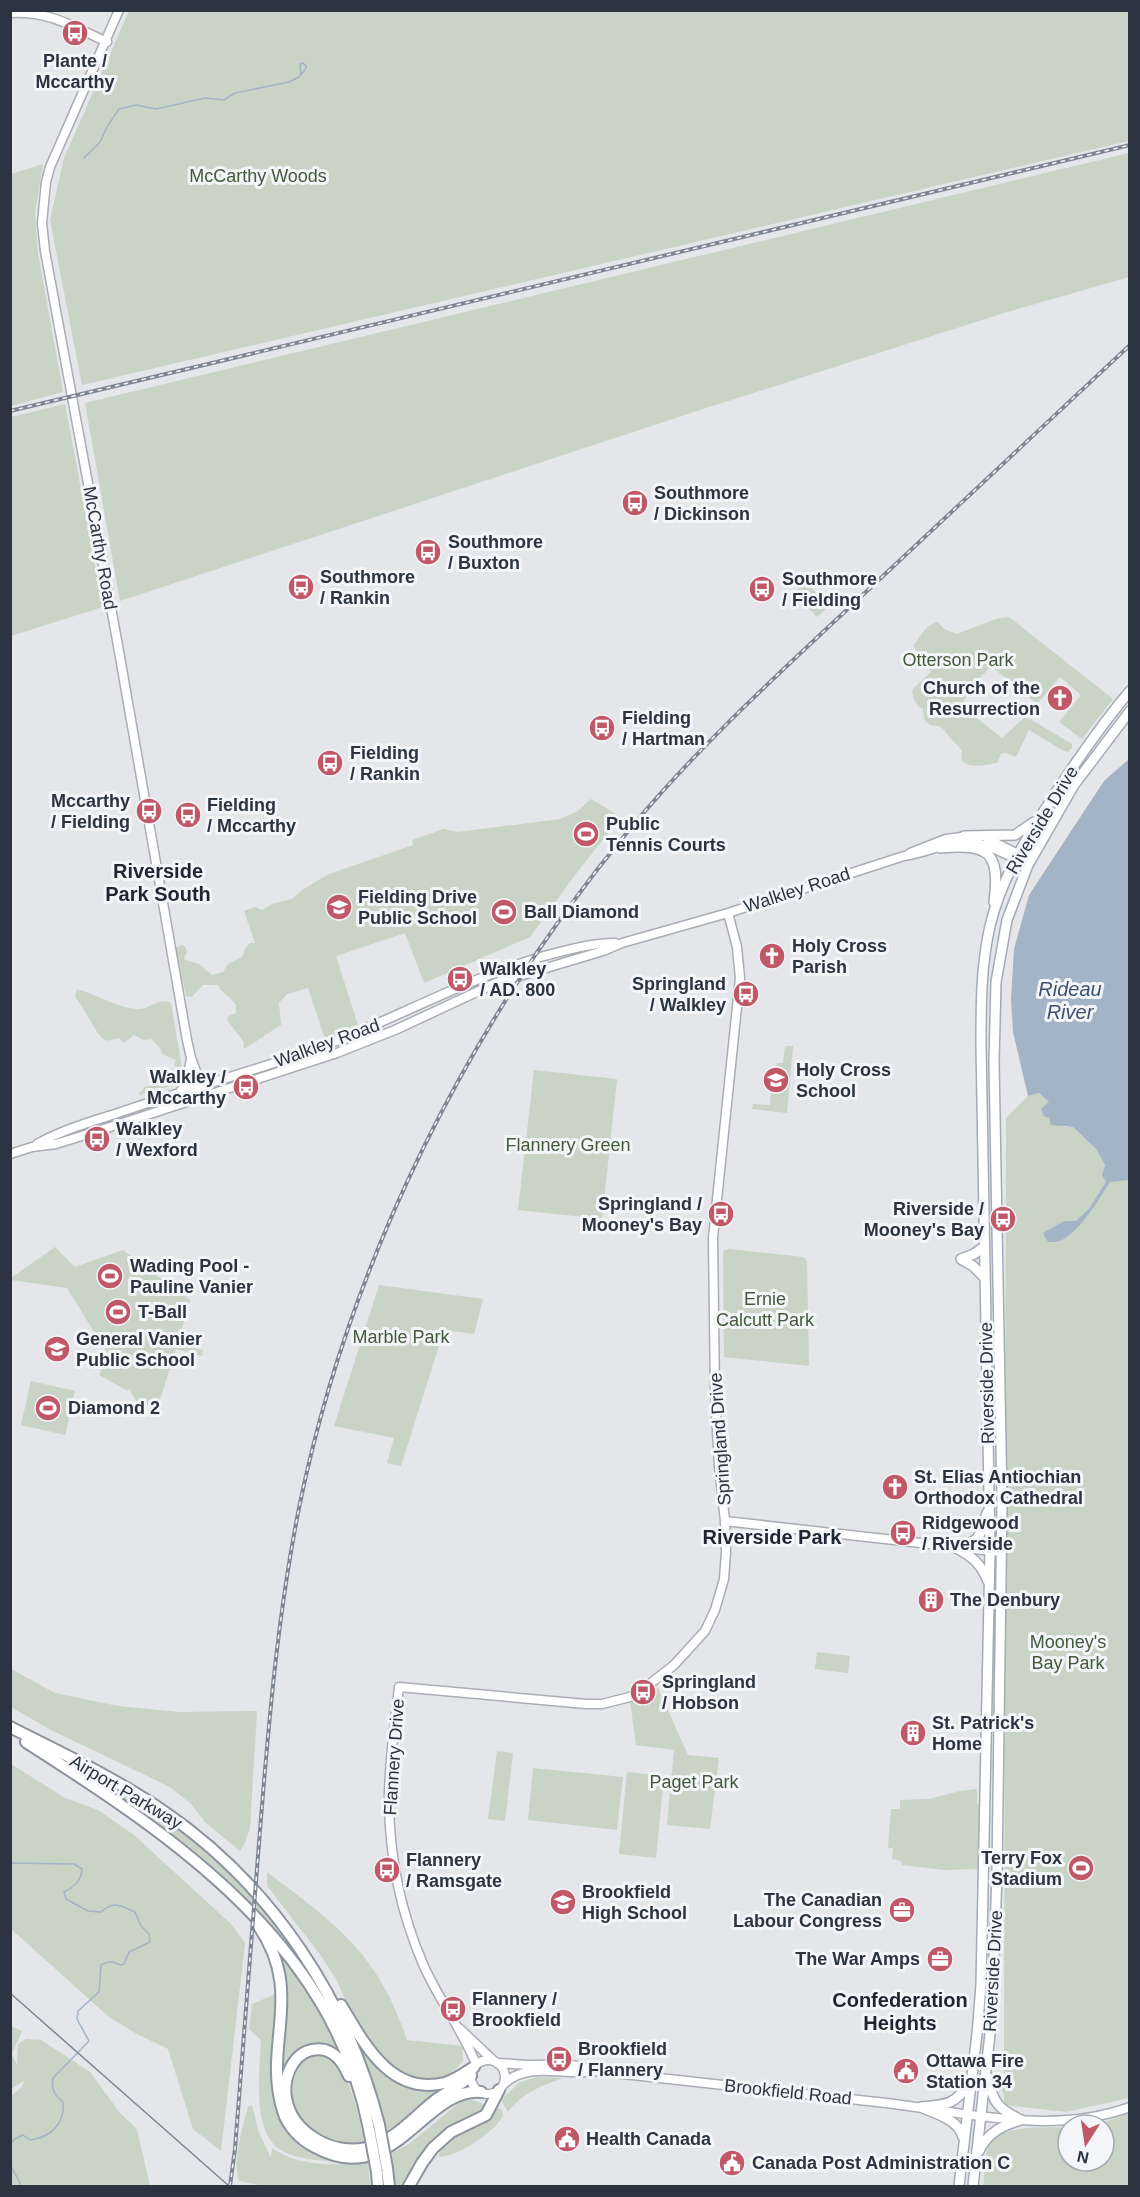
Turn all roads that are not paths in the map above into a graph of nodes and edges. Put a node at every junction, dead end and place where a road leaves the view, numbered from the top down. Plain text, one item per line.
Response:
1 (119, 10) edge
2 (10, 13) edge
3 (107, 42) junction
4 (1130, 691) edge
5 (1130, 711) edge
6 (1040, 817) junction
7 (964, 836) junction
8 (940, 848) junction
9 (904, 856) junction
10 (1017, 857) junction
11 (1029, 863) junction
12 (728, 913) junction
13 (991, 924) junction
14 (622, 943) junction
15 (191, 1058) junction
16 (202, 1085) junction
17 (180, 1092) junction
18 (204, 1096) junction
19 (32, 1147) junction
20 (10, 1154) edge
21 (984, 1247) junction
22 (984, 1277) junction
23 (989, 1504) junction
24 (725, 1521) junction
25 (956, 1548) junction
26 (990, 1551) junction
27 (1001, 1552) junction
28 (989, 1585) junction
29 (399, 1687) joint
30 (10, 1727) edge
31 (10, 1732) edge
32 (984, 1874) junction
33 (996, 1874) junction
34 (237, 1899) junction
35 (286, 1930) junction
36 (460, 2028) junction
37 (495, 2062) junction
38 (987, 2063) junction
39 (473, 2069) junction
40 (596, 2071) junction
41 (972, 2079) junction
42 (500, 2088) junction
43 (481, 2092) junction
44 (921, 2107) junction
45 (1130, 2107) edge
46 (968, 2113) junction
47 (981, 2115) junction
48 (1021, 2120) junction
49 (374, 2127) junction
50 (964, 2143) junction
51 (975, 2160) junction
52 (382, 2170) junction
53 (378, 2187) edge
54 (389, 2187) edge
55 (409, 2187) edge
56 (959, 2187) edge
57 (973, 2187) edge

1 - 3 street, McCarthy Road
2 - 3 street
3 - 15 street, McCarthy Road
4 - 6 main road, Riverside Drive
5 - 11 main road, Riverside Drive
6 - 7 main road
6 - 10 main road, Riverside Drive
7 - 9 street, Walkley Road
7 - 10 street, Walkley Road
8 - 9 street, Walkley Road
8 - 10 street, Walkley Road
8 - 13 main road
9 - 12 street, Walkley Road
10 - 11 street, Walkley Road
10 - 13 main road, Riverside Drive
11 - 27 main road, Riverside Drive
12 - 14 street, Walkley Road
12 - 24 street, Springland Drive
13 - 21 main road, Riverside Drive
14 - 16 street, Walkley Road
14 - 18 street, Walkley Road
15 - 16 street, McCarthy Road
15 - 17 street
16 - 17 street, Walkley Road
16 - 18 street, McCarthy Road
17 - 19 street, Walkley Road
18 - 19 street, Walkley Road
19 - 20 street, Walkley Road
21 - 22 main road, Riverside Drive
21 - 22 main road
22 - 23 main road, Riverside Drive
23 - 25 main road
23 - 26 main road, Riverside Drive
24 - 25 street
24 - 29 street, Springland Drive
25 - 26 street
25 - 28 main road
26 - 27 street
26 - 28 main road, Riverside Drive
27 - 33 main road, Riverside Drive
28 - 32 main road, Riverside Drive
29 - 36 street, Flannery Drive
30 - 35 highway, Airport Parkway
31 - 34 highway, Airport Parkway
32 - 33 main road
32 - 41 main road, Riverside Drive
33 - 38 main road, Riverside Drive
34 - 43 highway
34 - 49 highway, Airport Parkway
35 - 39 highway
35 - 49 highway, Airport Parkway
36 - 37 street, Flannery Drive
36 - 39 street, Flannery Drive
37 - 39 street
37 - 40 street, Brookfield Road
37 - 42 street
38 - 47 main road, Riverside Drive
38 - 48 main road
39 - 43 street
39 - 49 highway
40 - 42 street, Brookfield Road
40 - 44 street, Brookfield Road
41 - 44 main road
41 - 46 main road, Riverside Drive
42 - 43 street
42 - 55 highway
44 - 46 street, Brookfield Road
44 - 50 main road
45 - 48 street, Brookfield Road
46 - 47 street, Brookfield Road
46 - 50 main road, Riverside Drive
47 - 48 street, Brookfield Road
47 - 51 main road, Riverside Drive
48 - 51 main road
49 - 52 highway, Airport Parkway, bridge
50 - 56 main road, Riverside Drive
51 - 57 main road, Riverside Drive
52 - 53 highway, Airport Parkway
52 - 54 highway, Airport Parkway

